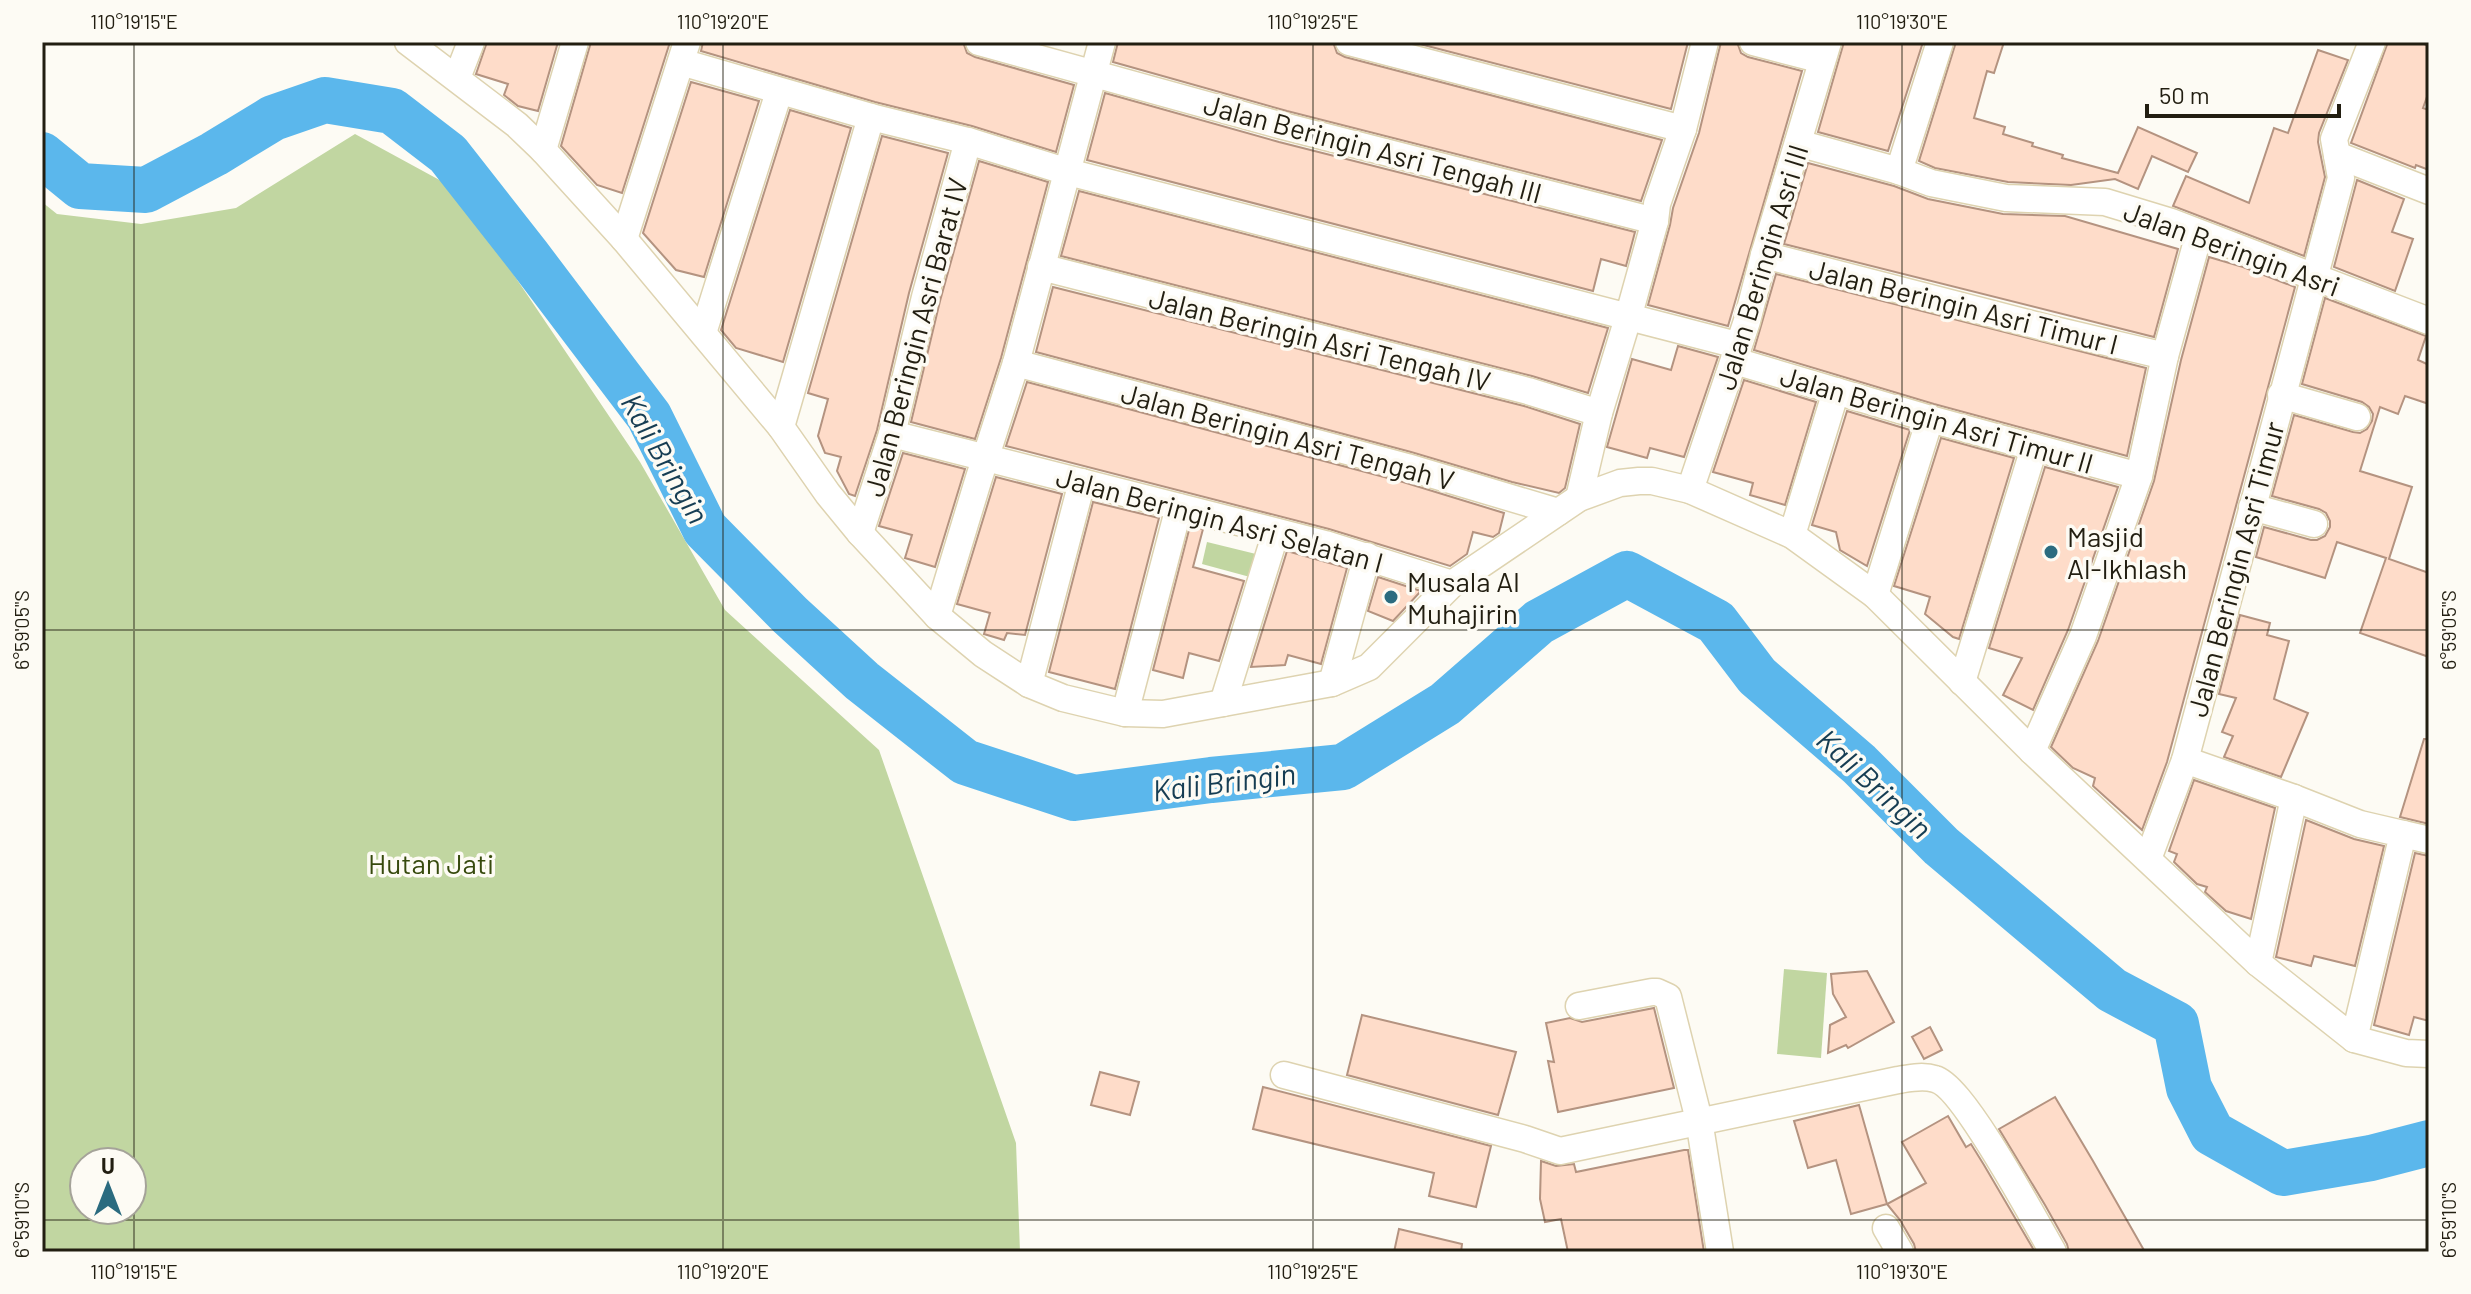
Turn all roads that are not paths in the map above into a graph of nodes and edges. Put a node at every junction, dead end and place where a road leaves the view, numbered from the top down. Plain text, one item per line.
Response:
1 (408, 42) edge
2 (471, 42) edge
3 (575, 42) edge
4 (979, 42) edge
5 (1102, 42) edge
6 (1349, 42) edge
7 (1705, 42) edge
8 (1753, 42) edge
9 (1940, 42) edge
10 (2372, 42) edge
11 (1825, 51) edge
12 (684, 52) edge
13 (1092, 75) junction
14 (457, 78) junction
15 (779, 92) junction
16 (871, 117) junction
17 (1683, 129) junction
18 (968, 141) junction
19 (1798, 143) junction
20 (543, 150) junction
21 (2337, 155) junction
22 (1899, 171) junction
23 (1068, 172) junction
24 (2429, 191) edge
25 (1655, 221) junction
26 (2199, 234) junction
27 (624, 239) junction
28 (1764, 255) junction
29 (1041, 267) junction
30 (2315, 278) junction
31 (1628, 318) junction
32 (2429, 321) edge
33 (703, 333) junction
34 (1736, 353) junction
35 (2165, 356) junction
36 (1016, 363) junction
37 (1836, 391) junction
38 (2281, 395) junction
39 (1599, 413) junction
40 (2357, 417) dead end
41 (1930, 419) junction
42 (781, 427) junction
43 (892, 434) junction
44 (2034, 448) junction
45 (987, 457) junction
46 (2139, 476) junction
47 (1082, 482) junction
48 (1690, 490) junction
49 (1569, 505) junction
50 (1179, 507) junction
51 (2252, 507) junction
52 (2314, 524) dead end
53 (1276, 532) junction
54 (860, 533) junction
55 (1792, 535) junction
56 (1367, 556) junction
57 (1452, 584) junction
58 (1875, 595) junction
59 (937, 616) junction
60 (1962, 682) junction
61 (1332, 683) junction
62 (1029, 684) junction
63 (1223, 703) junction
64 (1125, 713) junction
65 (2032, 751) junction
66 (2185, 760) junction
67 (2294, 798) junction
68 (2403, 834) junction
69 (2429, 840) edge
70 (2148, 859) junction
71 (2258, 963) junction
72 (1579, 1006) dead end
73 (2354, 1039) junction
74 (2429, 1054) edge
75 (1284, 1075) dead end
76 (1699, 1120) junction
77 (1886, 1228) dead end
78 (1720, 1252) edge
79 (1900, 1252) edge
80 (2053, 1252) edge

1 - 14 street
2 - 14 street
3 - 20 street
4 - 13 street, Jalan Beringin Asri Tengah III
5 - 13 street
6 - 17 street
7 - 17 street
8 - 11 street
9 - 22 street
10 - 21 street, Jalan Beringin Asri Timur
11 - 19 street, Jalan Beringin Asri III
12 - 15 street, Jalan Beringin Asri Timur II
12 - 27 street
13 - 23 street
13 - 25 street, Jalan Beringin Asri Tengah III
14 - 20 street
15 - 16 street, Jalan Beringin Asri Timur II
15 - 33 street
16 - 18 street, Jalan Beringin Asri Timur II
16 - 42 street
17 - 25 street
18 - 23 street, Jalan Beringin Asri Timur II
18 - 43 street, Jalan Beringin Asri Barat IV
19 - 22 street, Jalan Beringin Asri
19 - 28 street, Jalan Beringin Asri III
20 - 27 street
21 - 24 street
21 - 30 street, Jalan Beringin Asri Timur
22 - 26 street, Jalan Beringin Asri
23 - 29 street
23 - 31 street, Jalan Beringin Asri Timur II
25 - 31 street
26 - 30 street, Jalan Beringin Asri
26 - 35 street
27 - 33 street
28 - 34 street, Jalan Beringin Asri III
28 - 35 street, Jalan Beringin Asri Timur I
29 - 36 street
29 - 39 street, Jalan Beringin Asri Tengah IV
30 - 32 street, Jalan Beringin Asri
30 - 38 street, Jalan Beringin Asri Timur
31 - 34 street, Jalan Beringin Asri Timur II
31 - 39 street
33 - 42 street
34 - 37 street, Jalan Beringin Asri Timur II
34 - 48 street, Jalan Beringin Asri III
35 - 46 street
36 - 45 street
36 - 49 street, Jalan Beringin Asri Tengah V
37 - 41 street, Jalan Beringin Asri Timur II
37 - 55 street
38 - 40 street
38 - 51 street, Jalan Beringin Asri Timur
39 - 49 street
41 - 44 street, Jalan Beringin Asri Timur II
41 - 58 street
42 - 54 street
43 - 45 street, Jalan Beringin Asri Selatan I
43 - 54 street, Jalan Beringin Asri Barat IV
44 - 46 street, Jalan Beringin Asri Timur II
44 - 60 street
45 - 47 street, Jalan Beringin Asri Selatan I
45 - 59 street
46 - 65 street
47 - 50 street, Jalan Beringin Asri Selatan I
47 - 62 street
48 - 49 street
48 - 55 street
49 - 57 street
50 - 53 street, Jalan Beringin Asri Selatan I
50 - 64 street
51 - 52 street
51 - 66 street, Jalan Beringin Asri Timur
53 - 56 street, Jalan Beringin Asri Selatan I
53 - 63 street
54 - 59 street
55 - 58 street
56 - 57 street, Jalan Beringin Asri Selatan I
56 - 61 street
57 - 61 street
58 - 60 street
59 - 62 street
60 - 65 street
61 - 63 street
62 - 64 street
63 - 64 street
65 - 70 street
66 - 67 street
66 - 70 street, Jalan Beringin Asri Timur
67 - 68 street
67 - 71 street
68 - 69 street
68 - 73 street
70 - 71 street
71 - 73 street
72 - 76 street
73 - 74 street
75 - 76 street
76 - 78 street
76 - 80 street
77 - 79 street

